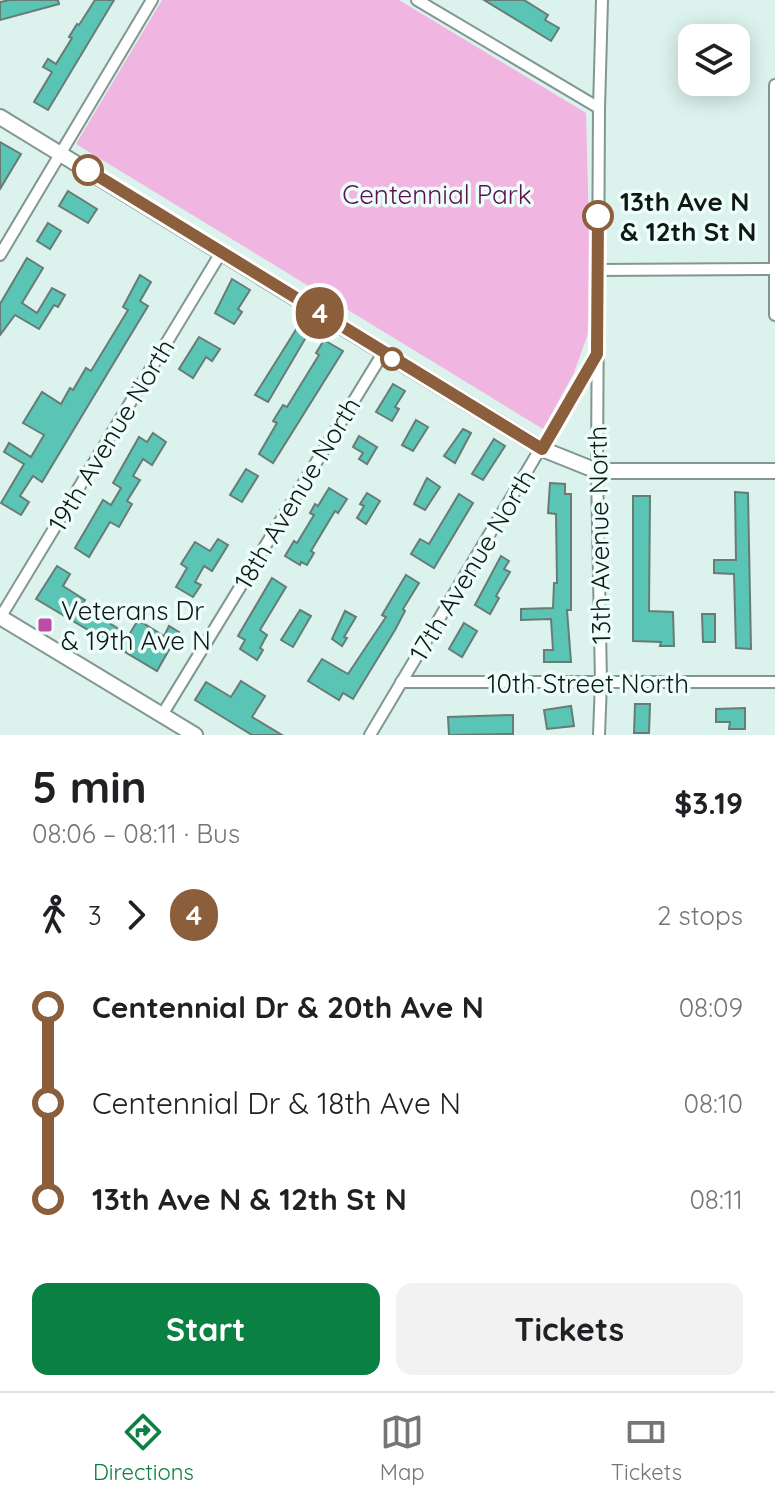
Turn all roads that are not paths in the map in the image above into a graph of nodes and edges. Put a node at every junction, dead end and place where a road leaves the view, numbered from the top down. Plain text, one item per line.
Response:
1 (152, 0) edge
2 (417, 0) edge
3 (602, 0) edge
4 (775, 85) edge
5 (599, 108) junction
6 (0, 117) edge
7 (61, 154) junction
8 (222, 251) junction
9 (0, 255) edge
10 (775, 269) edge
11 (598, 270) junction
12 (775, 315) edge
13 (383, 353) junction
14 (597, 354) junction
15 (542, 449) junction
16 (597, 471) junction
17 (775, 471) edge
18 (0, 617) edge
19 (401, 682) junction
20 (601, 682) junction
21 (775, 682) edge
22 (162, 715) junction
23 (195, 735) edge
24 (370, 735) edge
25 (599, 735) edge

1 - 7 street
2 - 5 street
3 - 5 street, 13th Avenue North
4 - 10 street
5 - 11 street, 13th Avenue North
6 - 7 street
7 - 8 street
7 - 9 street
8 - 13 street
8 - 18 street, 19th Avenue North
10 - 11 street
10 - 12 street
11 - 14 street, 13th Avenue North
13 - 15 street
13 - 22 street, 18th Avenue North
14 - 15 street, 17th Avenue North
14 - 16 street, 13th Avenue North
15 - 16 street
15 - 19 street, 17th Avenue North
16 - 17 street
16 - 20 street, 13th Avenue North
18 - 22 street
19 - 20 street, 10th Street North
19 - 24 street, 17th Avenue North
20 - 21 street, 10th Street North
20 - 25 street, 13th Avenue North
22 - 23 street

